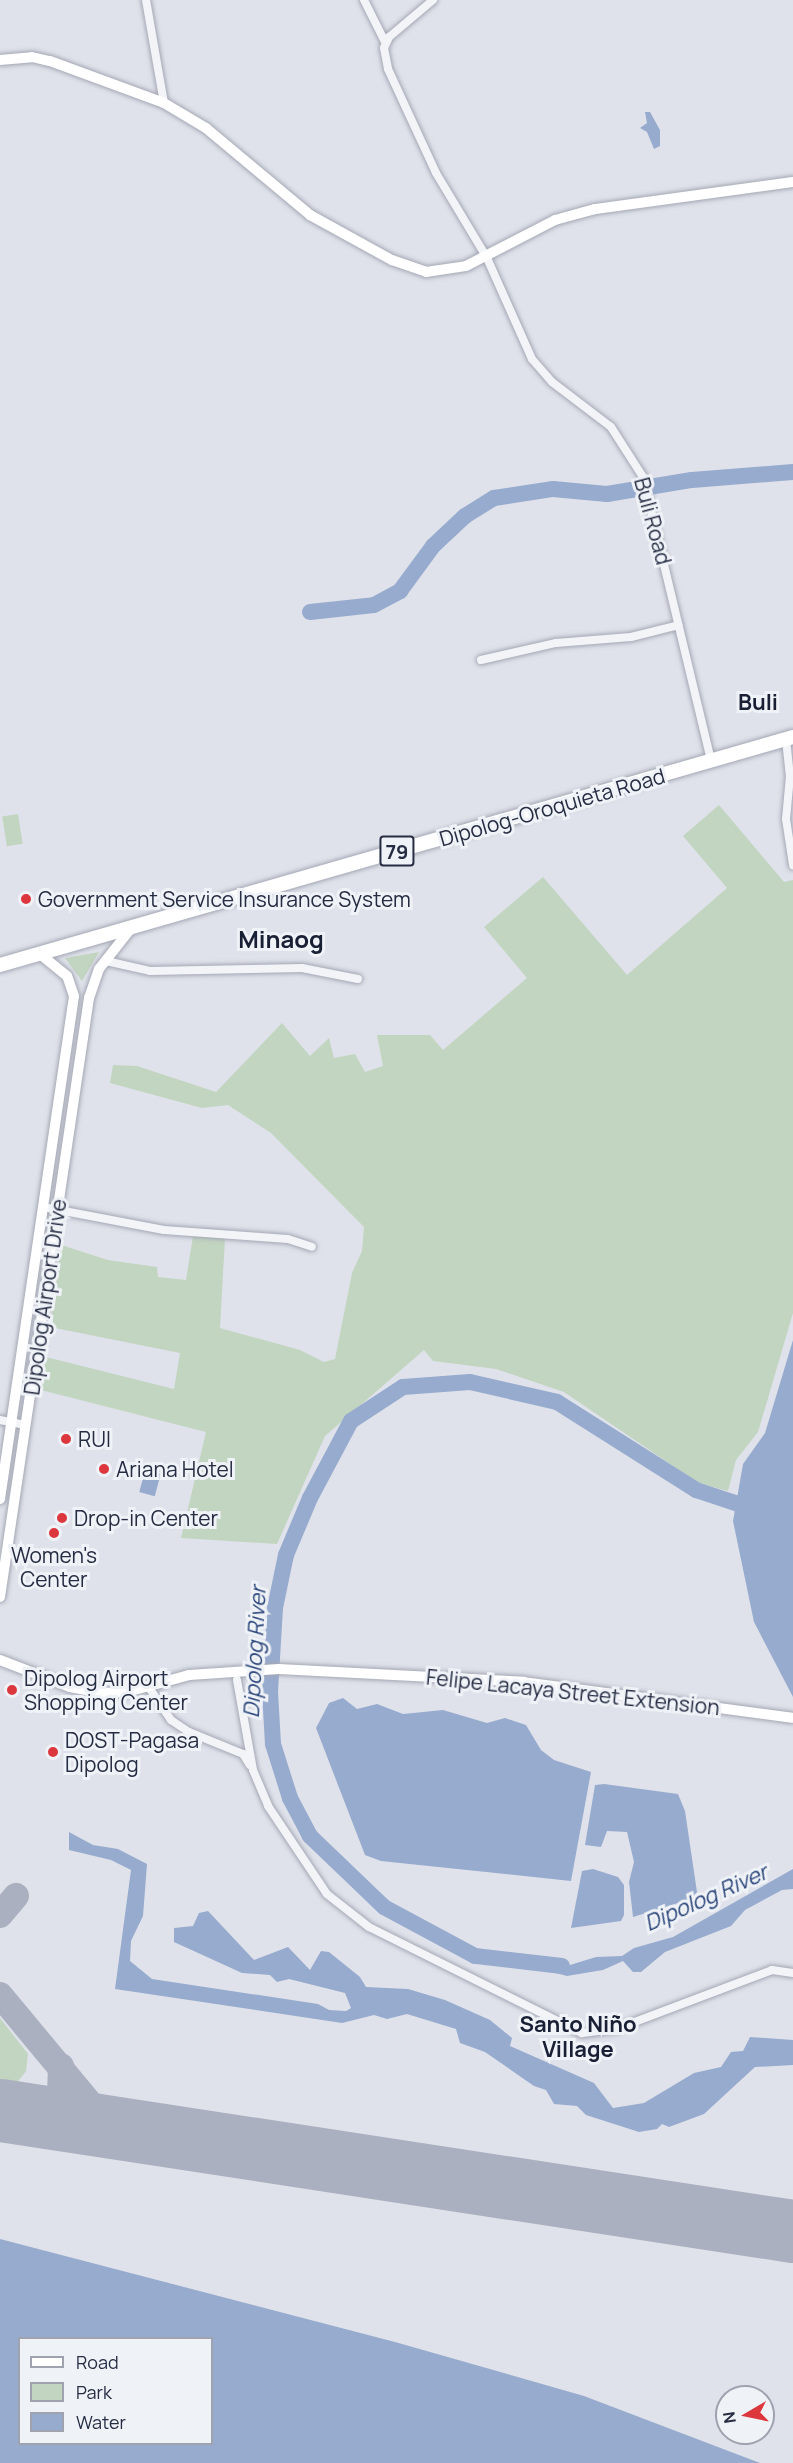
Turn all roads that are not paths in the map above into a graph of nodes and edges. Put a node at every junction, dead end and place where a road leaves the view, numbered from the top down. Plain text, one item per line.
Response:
1 (146, 0) edge
2 (364, 0) edge
3 (433, 0) edge
4 (385, 42) junction
5 (0, 60) edge
6 (164, 103) junction
7 (793, 182) edge
8 (487, 258) junction
9 (679, 625) junction
10 (481, 660) dead end
11 (790, 738) edge
12 (711, 761) junction
13 (793, 865) edge
14 (132, 927) junction
15 (40, 954) junction
16 (106, 961) junction
17 (0, 965) edge
18 (358, 979) dead end
19 (75, 996) junction
20 (89, 998) junction
21 (43, 1207) junction
22 (58, 1209) junction
23 (312, 1247) dead end
24 (6, 1421) edge
25 (26, 1425) junction
26 (0, 1499) edge
27 (0, 1597) edge
28 (0, 1660) edge
29 (237, 1680) dead end
30 (148, 1686) junction
31 (793, 1718) edge
32 (253, 1770) junction
33 (793, 1973) edge

1 - 6 street
2 - 4 street, Buli Road
3 - 4 street
4 - 8 street, Buli Road
5 - 6 main road
6 - 8 main road
7 - 8 main road
8 - 9 street, Buli Road
9 - 10 street
9 - 12 street, Buli Road
11 - 12 highway, Dipolog-Oroquieta Road / 79
11 - 13 street
12 - 14 highway, Dipolog-Oroquieta Road / 79
14 - 15 highway, Dipolog-Oroquieta Road / 79
14 - 16 main road, Dipolog Airport Drive
15 - 17 highway, Dipolog-Oroquieta Road / 79
15 - 19 main road
16 - 18 street
16 - 20 main road, Dipolog Airport Drive
19 - 20 main road
19 - 21 main road, Dipolog Airport Drive
20 - 22 main road, Dipolog Airport Drive
21 - 22 street
21 - 24 main road, Dipolog Airport Drive
22 - 23 street
22 - 25 main road, Dipolog Airport Drive
24 - 25 street
24 - 26 main road, Dipolog Airport Drive
25 - 27 main road, Dipolog Airport Drive
28 - 30 main road, Felipe Lacaya Street Extension
29 - 32 street
30 - 31 main road, Felipe Lacaya Street Extension
30 - 32 street
32 - 33 street

